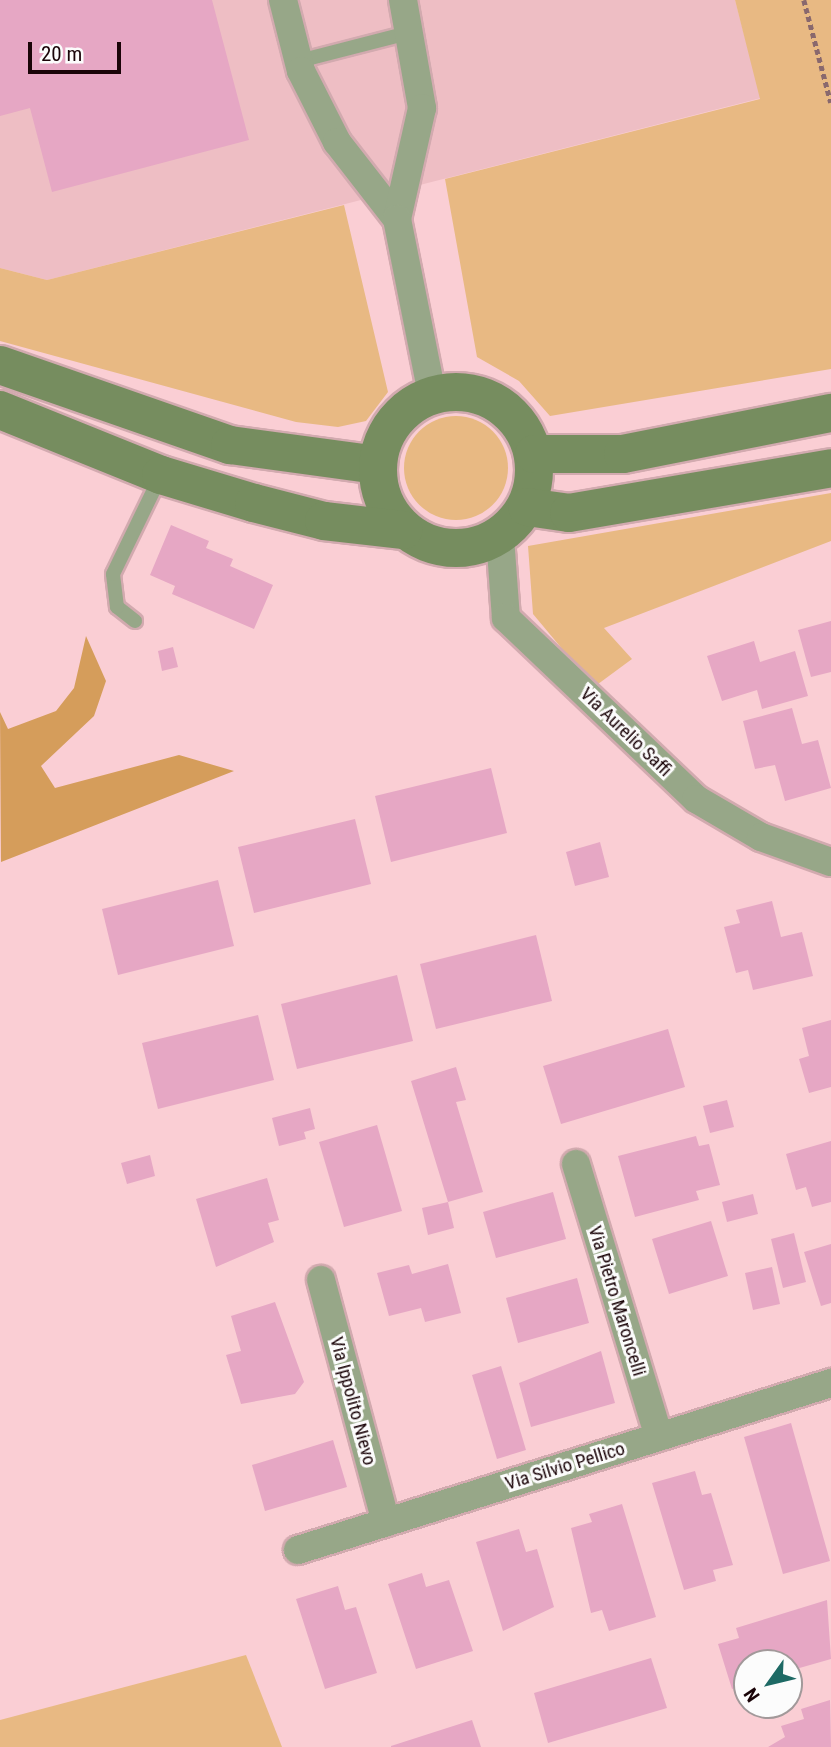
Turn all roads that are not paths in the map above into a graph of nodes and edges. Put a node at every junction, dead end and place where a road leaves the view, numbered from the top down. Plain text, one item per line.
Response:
1 (283, 0) edge
2 (403, 0) edge
3 (412, 32) junction
4 (299, 61) junction
5 (397, 219) junction
6 (0, 365) edge
7 (432, 394) junction
8 (0, 410) edge
9 (831, 413) edge
10 (534, 454) junction
11 (377, 465) junction
12 (831, 468) edge
13 (161, 475) junction
14 (527, 507) junction
15 (403, 530) junction
16 (500, 537) junction
17 (135, 621) dead end
18 (831, 862) edge
19 (576, 1164) dead end
20 (321, 1280) dead end
21 (831, 1383) edge
22 (659, 1437) junction
23 (386, 1522) junction
24 (298, 1550) dead end

1 - 4 street
2 - 3 street
3 - 4 lane
3 - 5 street
4 - 5 street
5 - 7 street
6 - 11 street
7 - 10 street
7 - 11 street
8 - 13 street
9 - 10 street
10 - 14 street
11 - 15 street
12 - 14 street
13 - 15 street
13 - 17 lane
14 - 16 street
15 - 16 street
16 - 18 street, Via Aurelio Saffi
19 - 22 street, Via Pietro Maroncelli
20 - 23 street, Via Ippolito Nievo
21 - 22 street, Via Silvio Pellico
22 - 23 street, Via Silvio Pellico
23 - 24 street, Via Silvio Pellico

